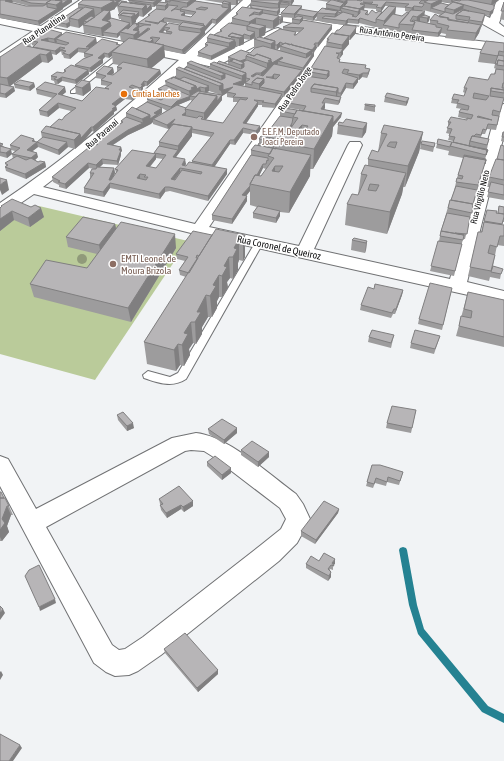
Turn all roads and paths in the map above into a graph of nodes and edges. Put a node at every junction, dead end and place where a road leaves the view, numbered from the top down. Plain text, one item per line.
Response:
1 (85, 0) edge
2 (249, 0) edge
3 (422, 0) edge
4 (502, 0) edge
5 (233, 9) junction
6 (0, 20) edge
7 (296, 21) junction
8 (494, 23) junction
9 (337, 27) junction
10 (43, 29) junction
11 (127, 33) edge
12 (504, 33) edge
13 (116, 43) junction
14 (131, 46) junction
15 (504, 48) edge
16 (0, 58) edge
17 (186, 58) junction
18 (73, 92) dead end
19 (504, 108) edge
20 (355, 145) dead end
21 (32, 189) junction
22 (0, 210) edge
23 (199, 230) junction
24 (259, 243) junction
25 (304, 252) junction
26 (457, 286) junction
27 (504, 297) edge
28 (148, 375) dead end
29 (0, 465) edge
30 (32, 523) junction

1 - 10 street, Rua Planaltina
2 - 5 street, Rua Paranaí
3 - 8 street
4 - 8 street
5 - 7 street, Rua Antônio Pereira
5 - 17 street, Rua Paranaí
6 - 10 street
7 - 9 street, Rua Antônio Pereira
7 - 17 street
8 - 12 street
9 - 15 street, Rua Antônio Pereira
9 - 23 street, Rua Pedro Jorge
10 - 13 street
10 - 16 street, Rua Planaltina
11 - 13 street
13 - 14 street
14 - 17 street
14 - 18 lane
17 - 21 street, Rua Paranaí
19 - 26 street, Rua Virgílio Neto
20 - 25 street
21 - 22 street, Rua Paranaí
21 - 23 street, Rua Coronel de Queiroz
23 - 24 street, Rua Coronel de Queiroz
24 - 25 street, Rua Coronel de Queiroz
24 - 28 lane
25 - 26 street, Rua Coronel de Queiroz
26 - 27 street, Rua Coronel de Queiroz
29 - 30 street
30 - 30 street

